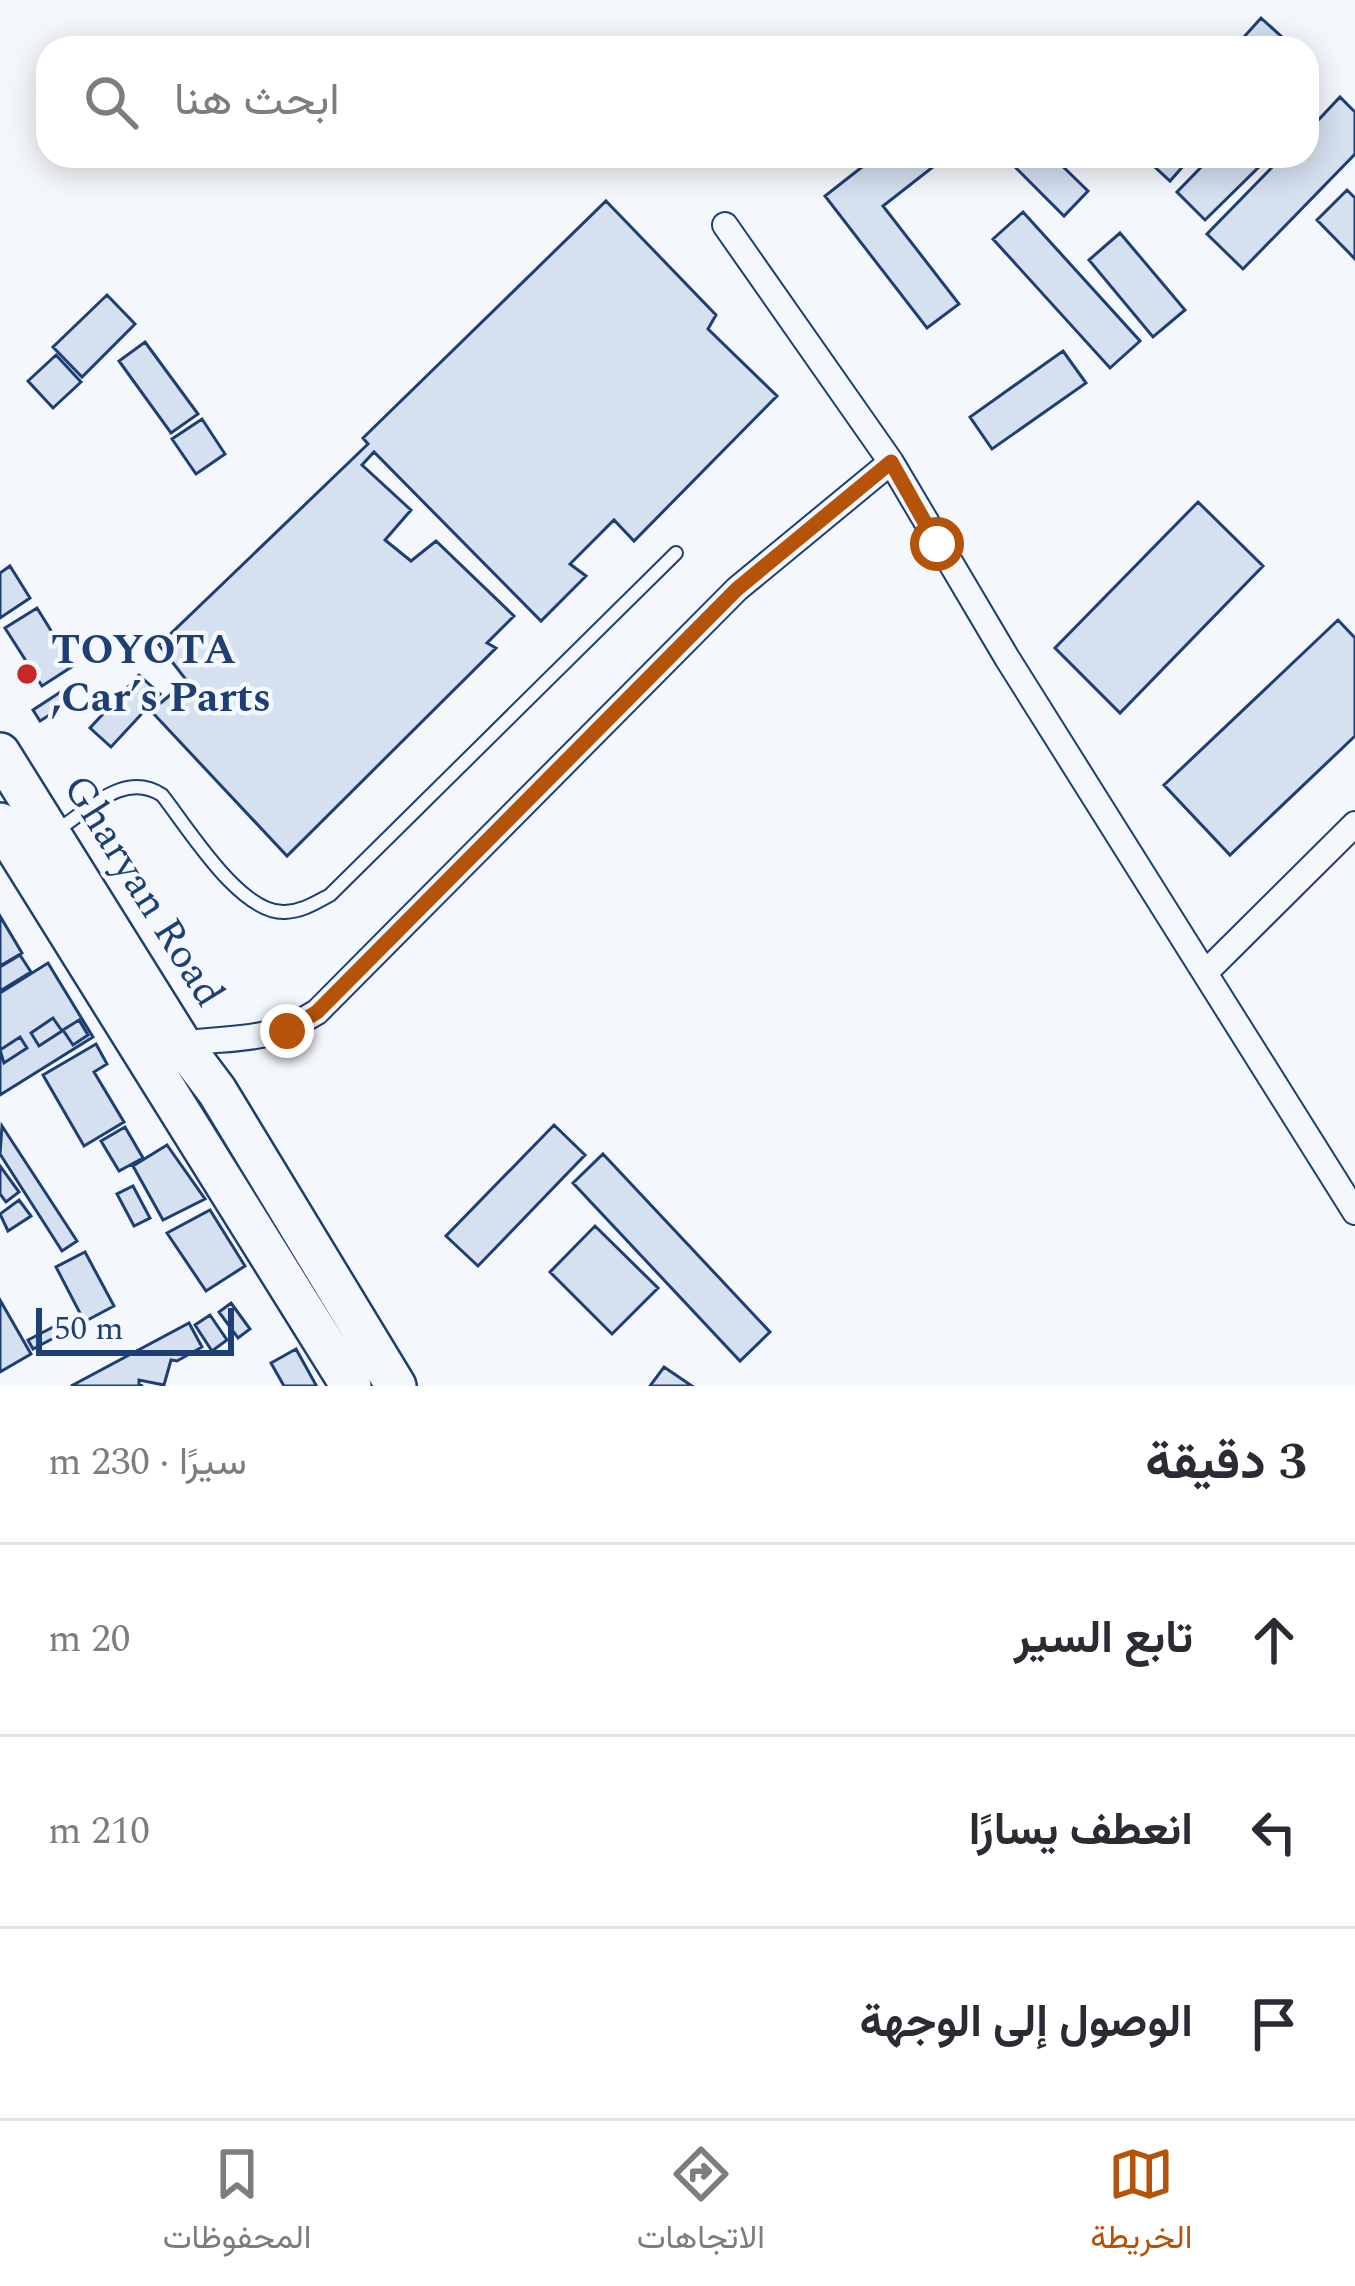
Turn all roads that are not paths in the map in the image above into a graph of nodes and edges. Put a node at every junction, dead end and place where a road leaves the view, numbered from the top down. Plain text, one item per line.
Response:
1 (725, 225) dead end
2 (891, 462) junction
3 (676, 554) dead end
4 (0, 753) edge
5 (1355, 824) edge
6 (23, 837) edge
7 (1205, 973) junction
8 (182, 1043) junction
9 (140, 1050) junction
10 (1355, 1212) edge
11 (351, 1386) edge
12 (396, 1386) edge

1 - 2 street
2 - 7 street
2 - 8 street
3 - 6 lane
4 - 6 highway, Gharyan Road
5 - 7 street
6 - 8 highway, Gharyan Road
6 - 9 highway, Gharyan Road
7 - 10 street
8 - 9 street
8 - 12 highway, Gharyan Road
9 - 11 highway, Gharyan Road

